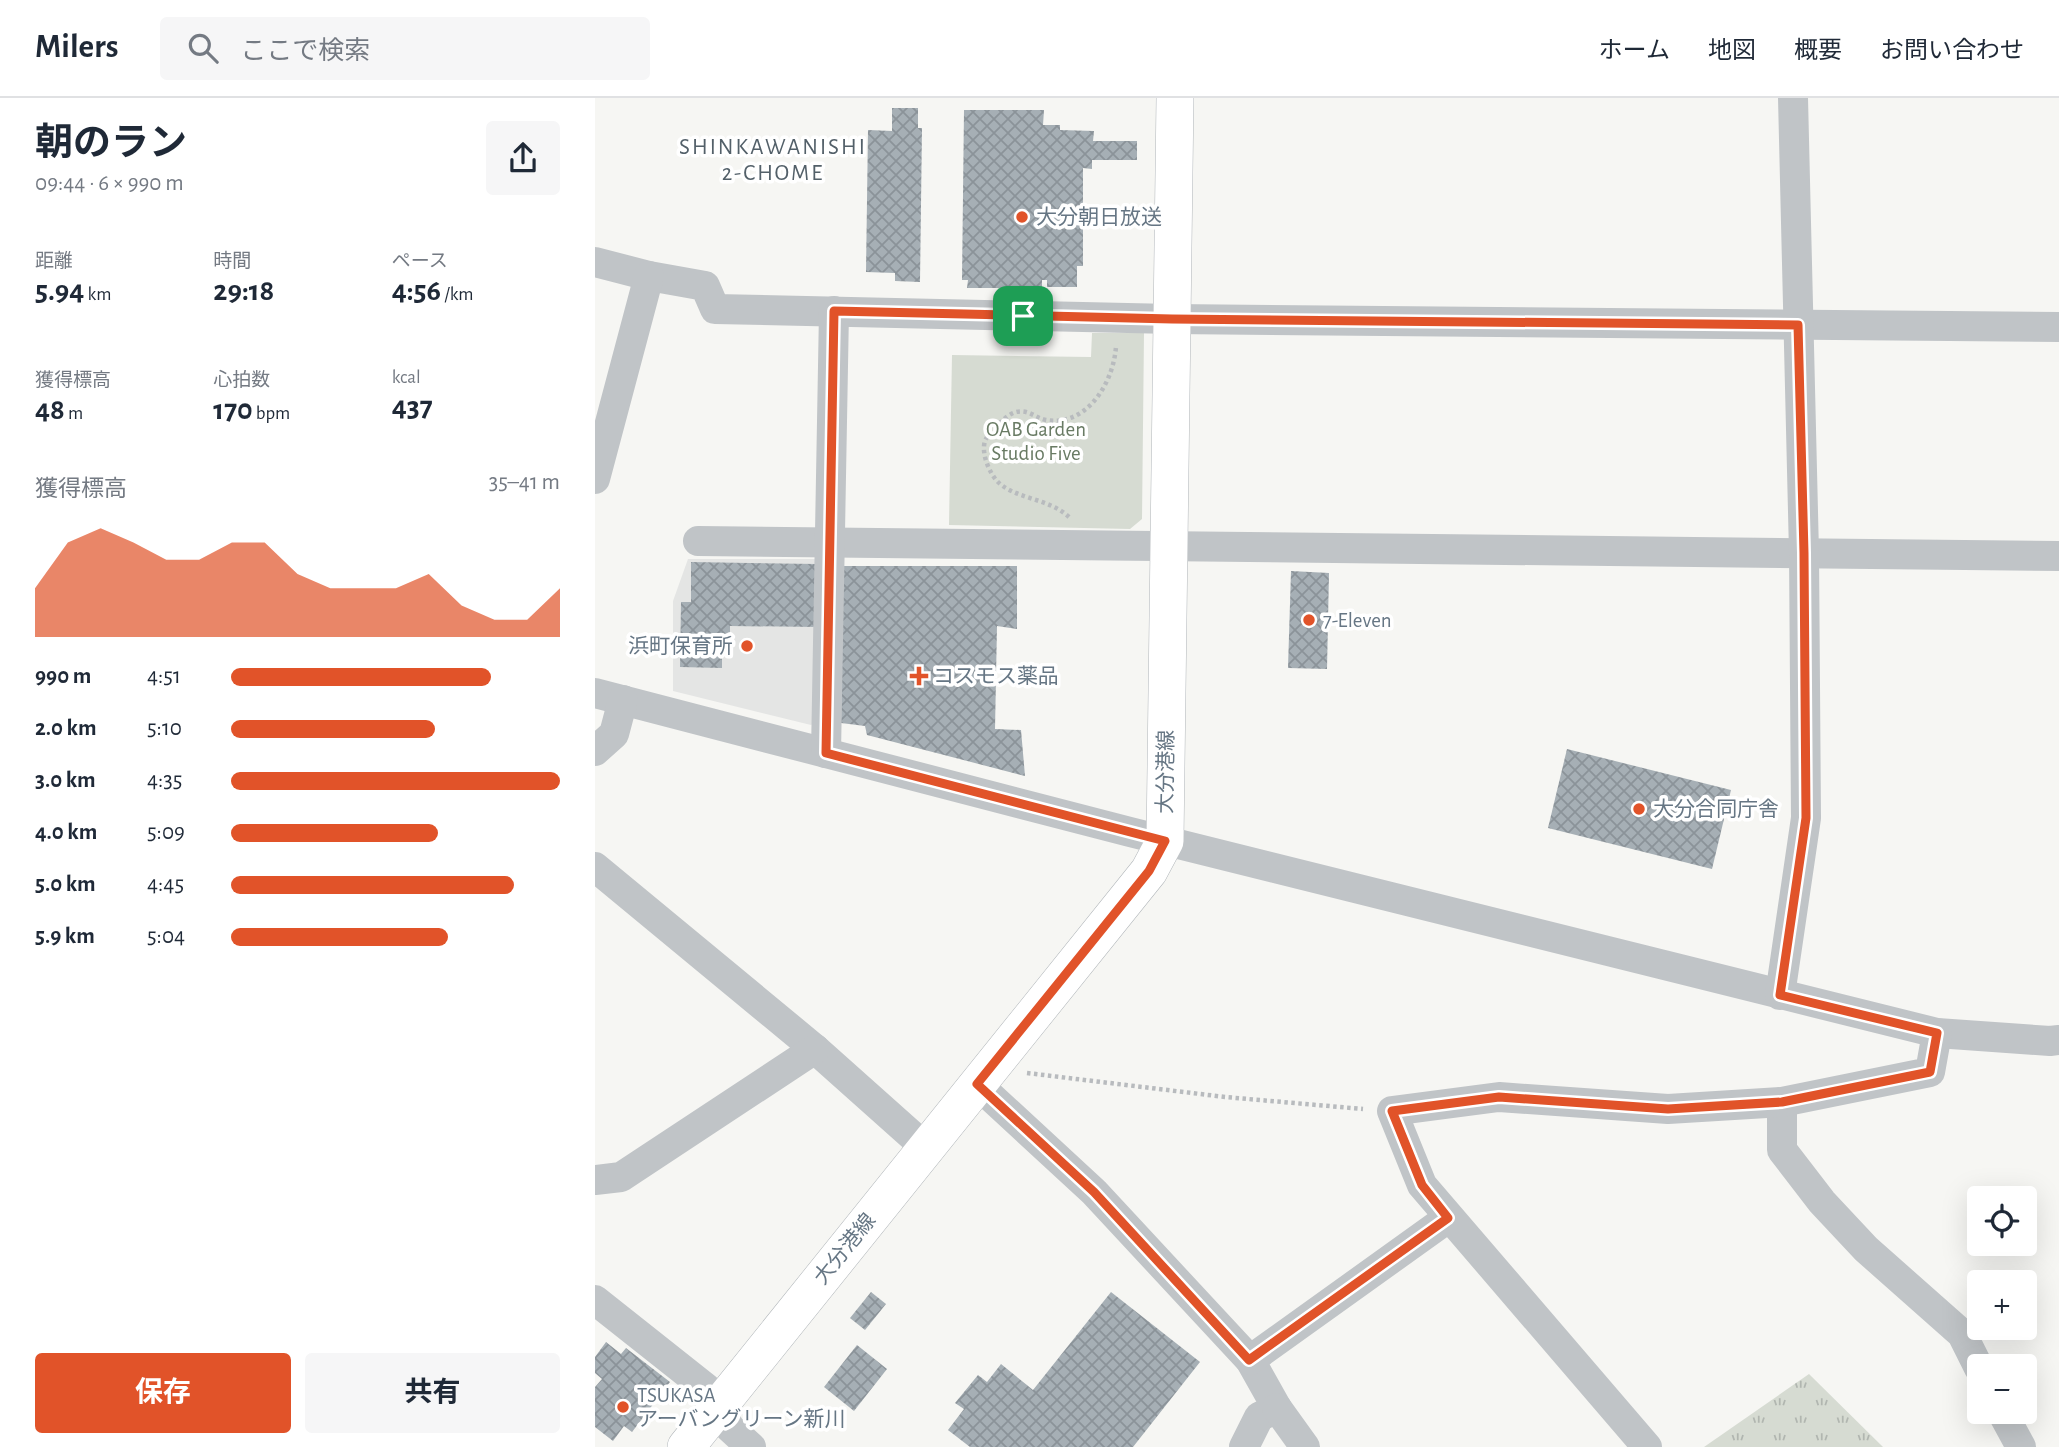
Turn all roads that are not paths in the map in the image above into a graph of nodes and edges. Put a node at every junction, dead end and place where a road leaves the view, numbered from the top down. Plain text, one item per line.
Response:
1 (1175, 98) edge
2 (1793, 98) edge
3 (595, 262) edge
4 (649, 276) junction
5 (834, 311) junction
6 (1172, 319) junction
7 (1798, 325) junction
8 (2059, 327) edge
9 (595, 479) edge
10 (698, 541) dead end
11 (830, 542) junction
12 (1169, 546) junction
13 (1804, 553) junction
14 (2059, 556) edge
15 (609, 696) edge
16 (595, 751) edge
17 (826, 753) junction
18 (1165, 841) junction
19 (595, 867) edge
20 (1780, 995) junction
21 (1937, 1033) junction
22 (2059, 1040) edge
23 (815, 1049) junction
24 (977, 1084) junction
25 (1782, 1102) junction
26 (926, 1148) junction
27 (595, 1180) edge
28 (1448, 1218) junction
29 (595, 1300) edge
30 (1972, 1354) edge
31 (1249, 1360) junction
32 (719, 1406) junction
33 (1277, 1408) junction
34 (2009, 1424) edge
35 (686, 1447) edge
36 (751, 1447) edge
37 (1244, 1447) edge
38 (1305, 1447) edge
39 (1647, 1447) edge
40 (2021, 1447) edge

1 - 6 main road, 大分港線
2 - 7 street
3 - 4 street
4 - 5 street
4 - 9 street
5 - 6 street
5 - 11 street
6 - 7 street
6 - 12 main road, 大分港線
7 - 8 street
7 - 13 street
10 - 11 street
11 - 12 street
11 - 17 street
12 - 13 street
12 - 18 main road, 大分港線
13 - 14 street
13 - 20 street
15 - 16 street
15 - 17 street
17 - 18 street
18 - 20 street
18 - 24 main road, 大分港線
19 - 23 street
20 - 21 street
21 - 22 street
21 - 25 street
23 - 26 street
23 - 27 street
24 - 26 main road, 大分港線
24 - 31 street
25 - 28 street
25 - 30 street
26 - 32 main road, 大分港線
28 - 31 street
28 - 39 street
29 - 32 street
31 - 33 street
32 - 35 main road, 大分港線
32 - 36 street
33 - 37 street
33 - 38 street
34 - 40 street

